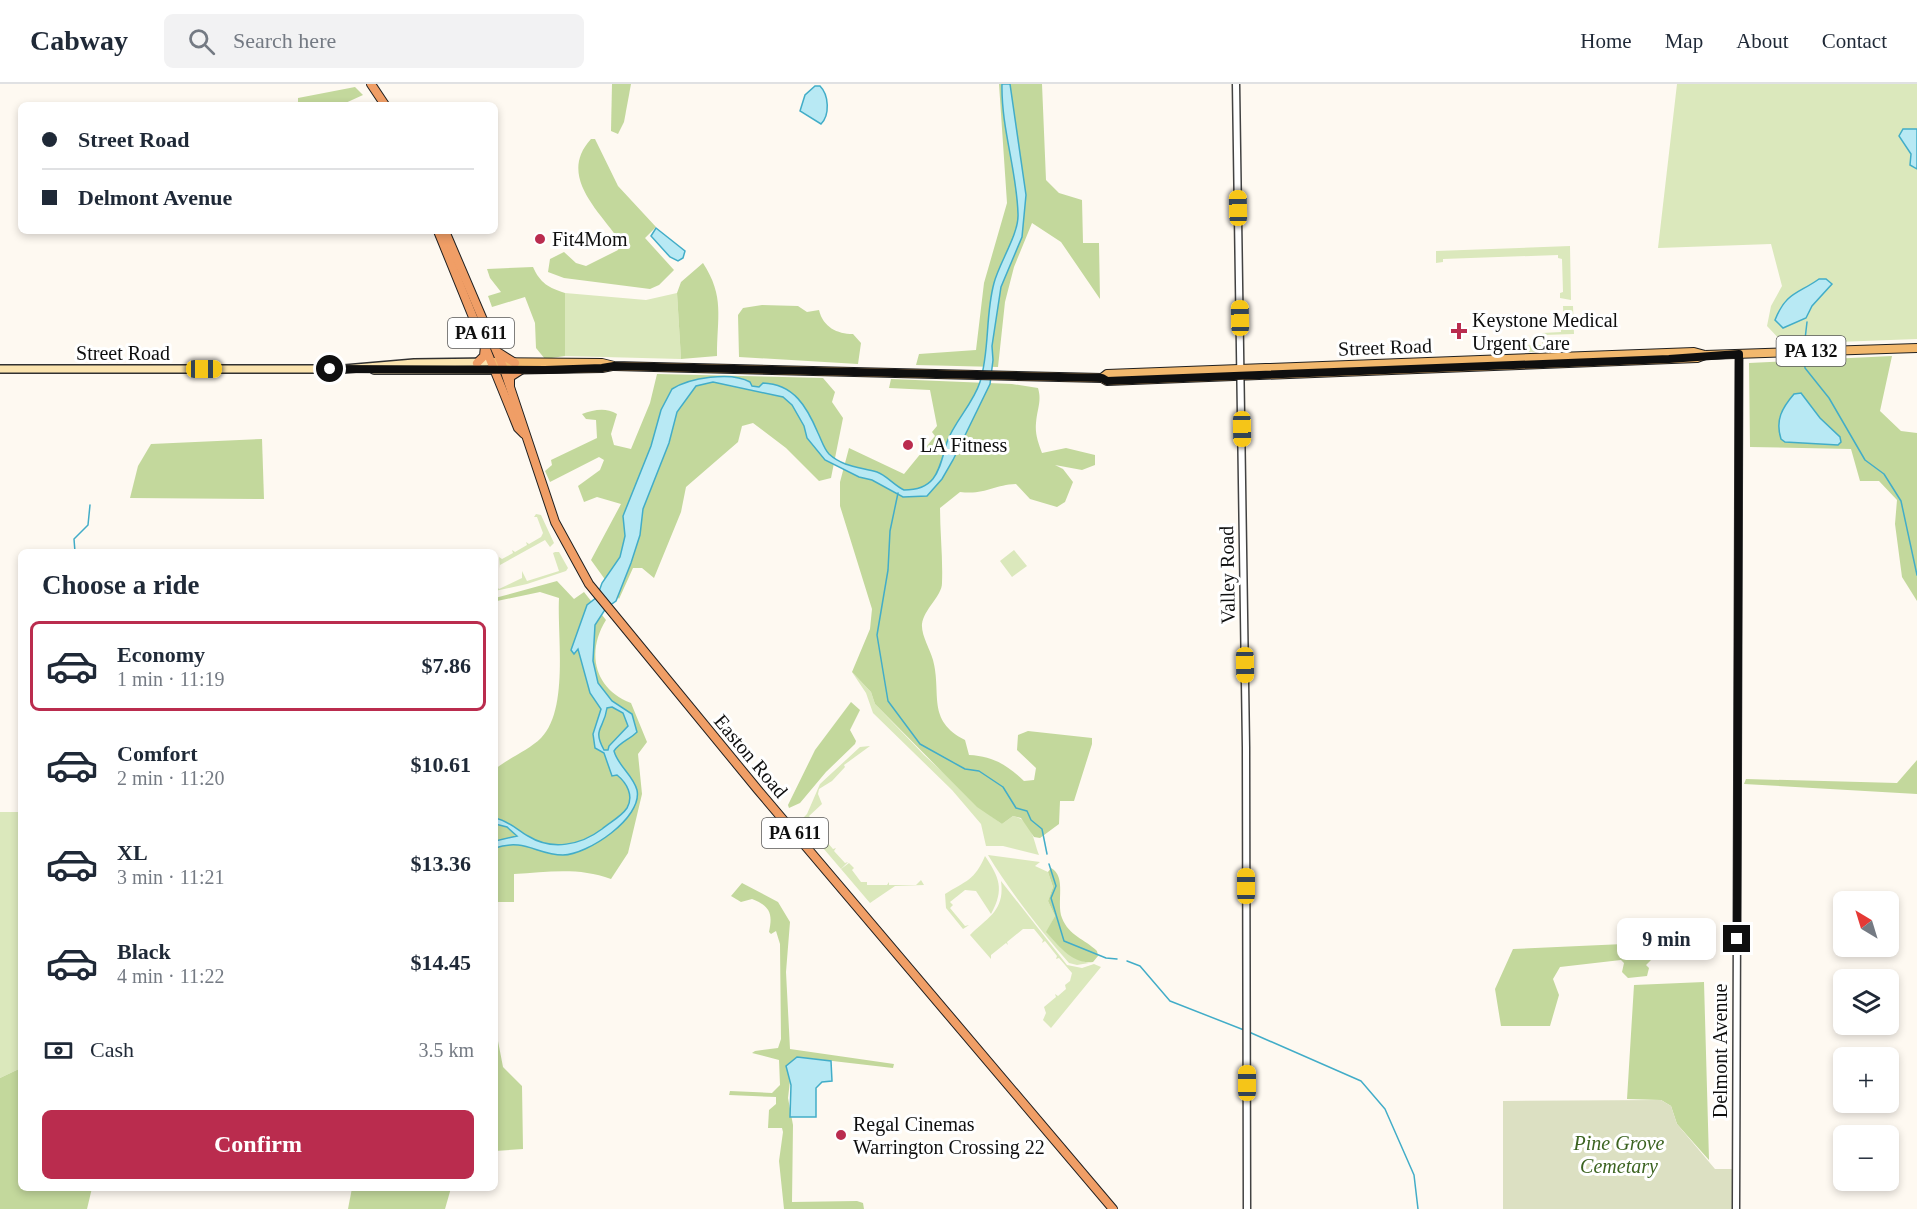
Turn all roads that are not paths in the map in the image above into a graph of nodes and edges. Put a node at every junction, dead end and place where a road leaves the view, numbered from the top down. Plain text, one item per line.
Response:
1 (371, 84) edge
2 (1236, 84) edge
3 (379, 101) edge
4 (439, 234) edge
5 (446, 234) edge
6 (485, 342) junction
7 (1917, 348) edge
8 (496, 350) junction
9 (1739, 354) junction
10 (477, 363) junction
11 (498, 366) junction
12 (518, 366) junction
13 (354, 368) junction
14 (0, 369) edge
15 (1241, 372) junction
16 (510, 387) junction
17 (524, 434) junction
18 (1113, 1209) edge
19 (1247, 1209) edge
20 (1736, 1209) edge

1 - 3 highway
2 - 15 street, Valley Road
4 - 6 highway, Easton Road / PA 611
5 - 8 highway, Easton Road / PA 611
6 - 10 highway
6 - 11 highway, Easton Road / PA 611
7 - 9 main road, Street Road / PA 132
8 - 11 highway, Easton Road / PA 611
8 - 12 highway
9 - 15 main road, Street Road / PA 132
9 - 20 street, Delmont Avenue
10 - 11 main road, Street Road
10 - 13 main road, Street Road
11 - 12 main road, Street Road / PA 132
11 - 13 main road, Street Road
11 - 16 highway, Easton Road / PA 611
11 - 17 highway, Easton Road / PA 611
12 - 15 main road, Street Road / PA 132
12 - 16 highway
13 - 14 main road, Street Road
15 - 19 street, Valley Road
16 - 17 highway, Easton Road / PA 611
17 - 18 highway, Easton Road / PA 611

